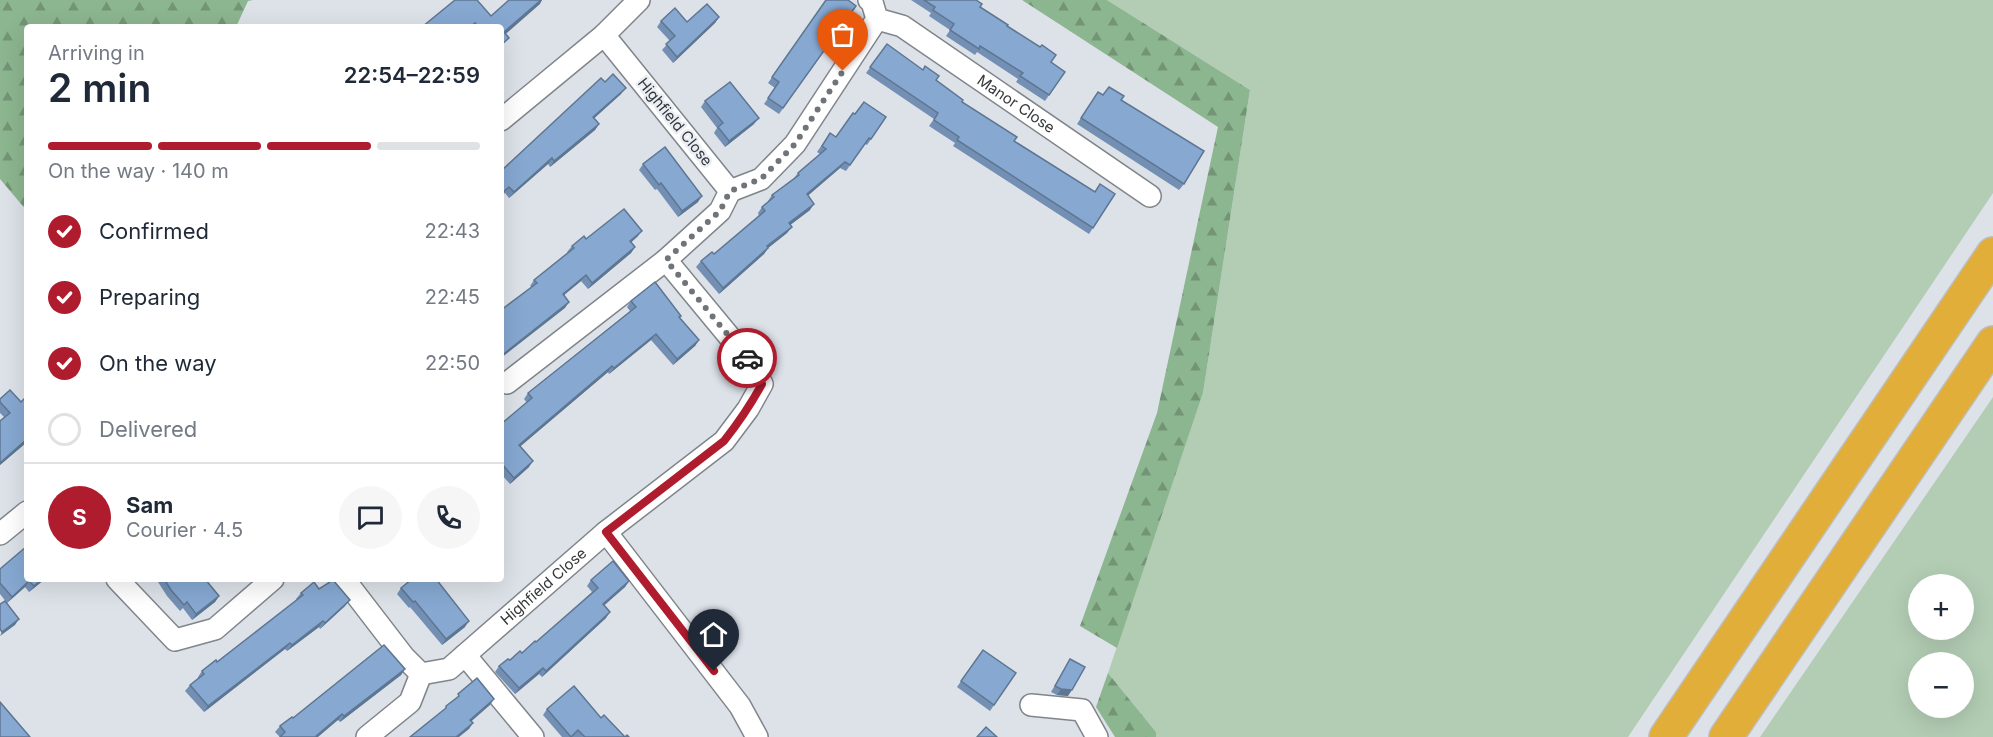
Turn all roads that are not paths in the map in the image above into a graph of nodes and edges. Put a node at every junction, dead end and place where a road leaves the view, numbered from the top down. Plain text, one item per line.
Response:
1 (639, 0) edge
2 (873, 9) edge
3 (604, 34) junction
4 (504, 117) edge
5 (730, 191) junction
6 (1150, 196) dead end
7 (1993, 254) edge
8 (666, 260) junction
9 (1993, 343) edge
10 (507, 383) dead end
11 (24, 514) edge
12 (606, 532) junction
13 (0, 534) edge
14 (120, 582) edge
15 (270, 582) edge
16 (346, 582) edge
17 (465, 655) junction
18 (421, 674) junction
19 (1031, 705) dead end
20 (367, 737) edge
21 (533, 737) edge
22 (757, 737) edge
23 (1097, 737) edge
24 (1666, 737) edge
25 (1726, 737) edge

1 - 3 street
2 - 5 street, Manor Close
2 - 6 street, Manor Close
3 - 4 street
3 - 5 street, Highfield Close
5 - 8 street
7 - 24 highway
8 - 10 street
8 - 12 street, Highfield Close
9 - 25 highway
11 - 13 street
12 - 17 street, Highfield Close
12 - 22 street
14 - 15 street
16 - 18 street
17 - 18 street, Highfield Close
17 - 21 street
18 - 20 street
19 - 23 street

